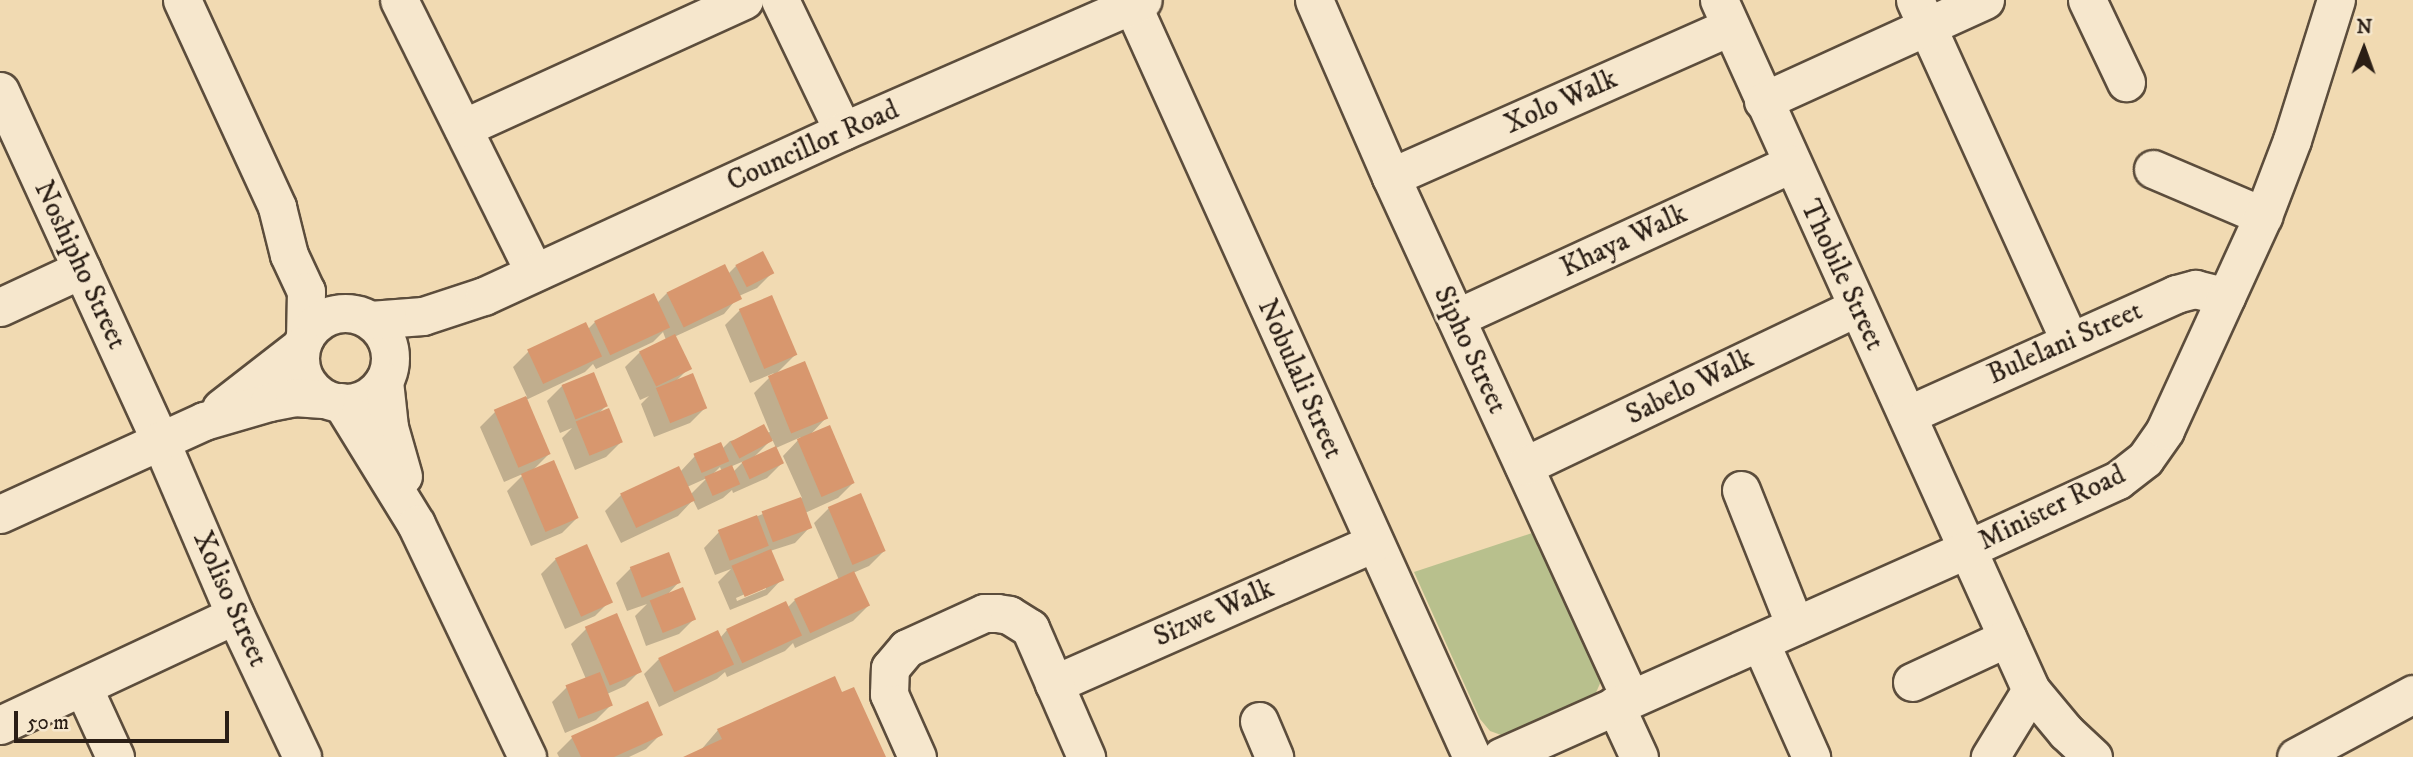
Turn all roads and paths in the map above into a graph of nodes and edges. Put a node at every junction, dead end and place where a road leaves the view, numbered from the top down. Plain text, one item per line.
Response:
1 (182, 0) edge
2 (399, 0) edge
3 (744, 0) edge
4 (780, 0) edge
5 (1314, 0) edge
6 (1985, 0) edge
7 (2087, 0) edge
8 (2336, 0) edge
9 (1135, 2) edge
10 (1725, 13) edge
11 (1921, 13) edge
12 (2126, 82) dead end
13 (0, 91) edge
14 (1762, 101) junction
15 (463, 128) junction
16 (844, 131) junction
17 (1791, 164) junction
18 (2153, 169) dead end
19 (1391, 177) junction
20 (277, 207) junction
21 (2263, 216) junction
22 (82, 269) junction
23 (534, 272) junction
24 (484, 296) junction
25 (2226, 297) junction
26 (0, 307) edge
27 (1857, 307) junction
28 (363, 317) junction
29 (1456, 318) junction
30 (2069, 340) junction
31 (303, 341) junction
32 (387, 373) junction
33 (333, 401) junction
34 (1907, 415) junction
35 (204, 421) junction
36 (160, 440) junction
37 (1524, 466) junction
38 (1741, 490) dead end
39 (0, 514) edge
40 (416, 524) junction
41 (1373, 543) junction
42 (1965, 550) junction
43 (235, 615) junction
44 (1796, 626) junction
45 (2007, 638) junction
46 (1760, 644) junction
47 (1912, 682) dead end
48 (1054, 684) junction
49 (83, 687) junction
50 (2031, 690) junction
51 (2413, 694) edge
52 (1623, 701) junction
53 (1259, 721) dead end
54 (0, 724) edge
55 (115, 757) edge
56 (302, 757) edge
57 (527, 757) edge
58 (917, 757) edge
59 (1086, 757) edge
60 (1274, 757) edge
61 (1472, 757) edge
62 (1501, 757) edge
63 (1639, 757) edge
64 (1811, 757) edge
65 (1990, 757) edge
66 (2093, 757) edge
67 (2296, 757) edge

1 - 20 street
2 - 15 street
3 - 15 street
4 - 16 street
5 - 19 street, Sipho Street
6 - 11 street
7 - 12 street
8 - 21 street, Minister Road
9 - 16 street, Councillor Road
9 - 41 street, Nobulali Street
10 - 14 street, Thobile Street
10 - 19 street, Xolo Walk
11 - 14 street
11 - 30 street
13 - 22 street, Noshipho Street
14 - 17 street, Thobile Street
15 - 23 street
16 - 23 street, Councillor Road
17 - 27 street, Thobile Street
17 - 29 street, Khaya Walk
18 - 21 street
19 - 29 street, Sipho Street
20 - 28 street
20 - 31 street
21 - 25 street, Minister Road
22 - 26 street
22 - 36 street, Noshipho Street
23 - 24 street, Councillor Road
24 - 28 street, Councillor Road
24 - 32 street, Councillor Road
25 - 30 street, Bulelani Street
25 - 42 street, Minister Road
27 - 34 street, Thobile Street
27 - 37 street, Sabelo Walk
28 - 31 street
28 - 32 street
29 - 37 street, Sipho Street
30 - 34 street, Bulelani Street
31 - 33 street
31 - 35 street
32 - 33 street
32 - 40 street
33 - 35 street
33 - 40 street
34 - 42 street, Thobile Street
35 - 36 street
36 - 39 street
36 - 43 street, Xoliso Street
37 - 52 street, Sipho Street
38 - 44 street
40 - 57 street
41 - 48 street, Sizwe Walk
41 - 61 street, Nobulali Street
42 - 44 street, Minister Road
42 - 45 street, Thobile Street
43 - 49 street
43 - 56 street, Xoliso Street
44 - 46 street, Minister Road
45 - 47 street
45 - 50 street, Thobile Street
46 - 52 street, Minister Road
46 - 64 street
48 - 58 street
48 - 59 street
49 - 54 street
49 - 55 street
50 - 65 street
50 - 66 street, Thobile Street
51 - 67 street
52 - 62 street, Minister Road
52 - 63 street, Sipho Street
53 - 60 street

